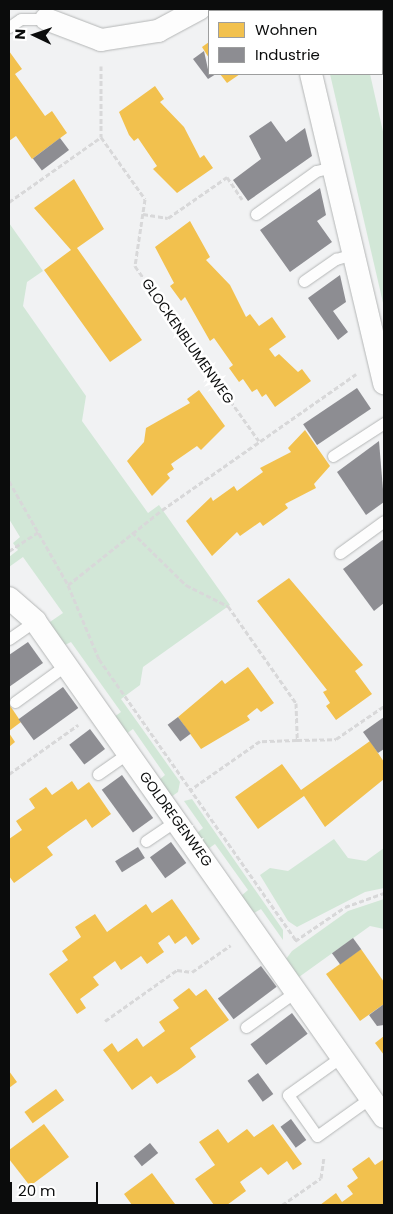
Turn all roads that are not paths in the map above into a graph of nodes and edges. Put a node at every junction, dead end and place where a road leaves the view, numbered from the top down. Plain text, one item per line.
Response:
1 (199, 9) edge
2 (46, 19) joint
3 (9, 27) edge
4 (311, 75) edge
5 (333, 168) junction
6 (256, 214) road end
7 (354, 254) junction
8 (304, 281) dead end
9 (382, 375) edge
10 (384, 423) edge
11 (333, 456) dead end
12 (384, 521) edge
13 (340, 553) dead end
14 (9, 598) edge
15 (35, 621) junction
16 (9, 639) edge
17 (66, 665) junction
18 (15, 702) dead end
19 (128, 752) junction
20 (98, 774) dead end
21 (172, 813) junction
22 (146, 841) dead end
23 (295, 992) junction
24 (246, 1027) dead end
25 (341, 1057) junction
26 (370, 1098) junction
27 (384, 1118) edge

1 - 2 street
2 - 3 lane
4 - 5 street
5 - 6 lane
5 - 7 street
7 - 8 lane
7 - 9 street
10 - 11 lane
12 - 13 lane
14 - 15 street, GOLDREGENWEG
15 - 16 lane
15 - 17 street, GOLDREGENWEG
17 - 18 lane
17 - 19 street, GOLDREGENWEG
19 - 20 lane
19 - 21 street, GOLDREGENWEG
21 - 22 lane
21 - 23 street, GOLDREGENWEG
23 - 24 lane
23 - 25 street, GOLDREGENWEG
25 - 26 street, GOLDREGENWEG
25 - 26 lane
26 - 27 street, GOLDREGENWEG

